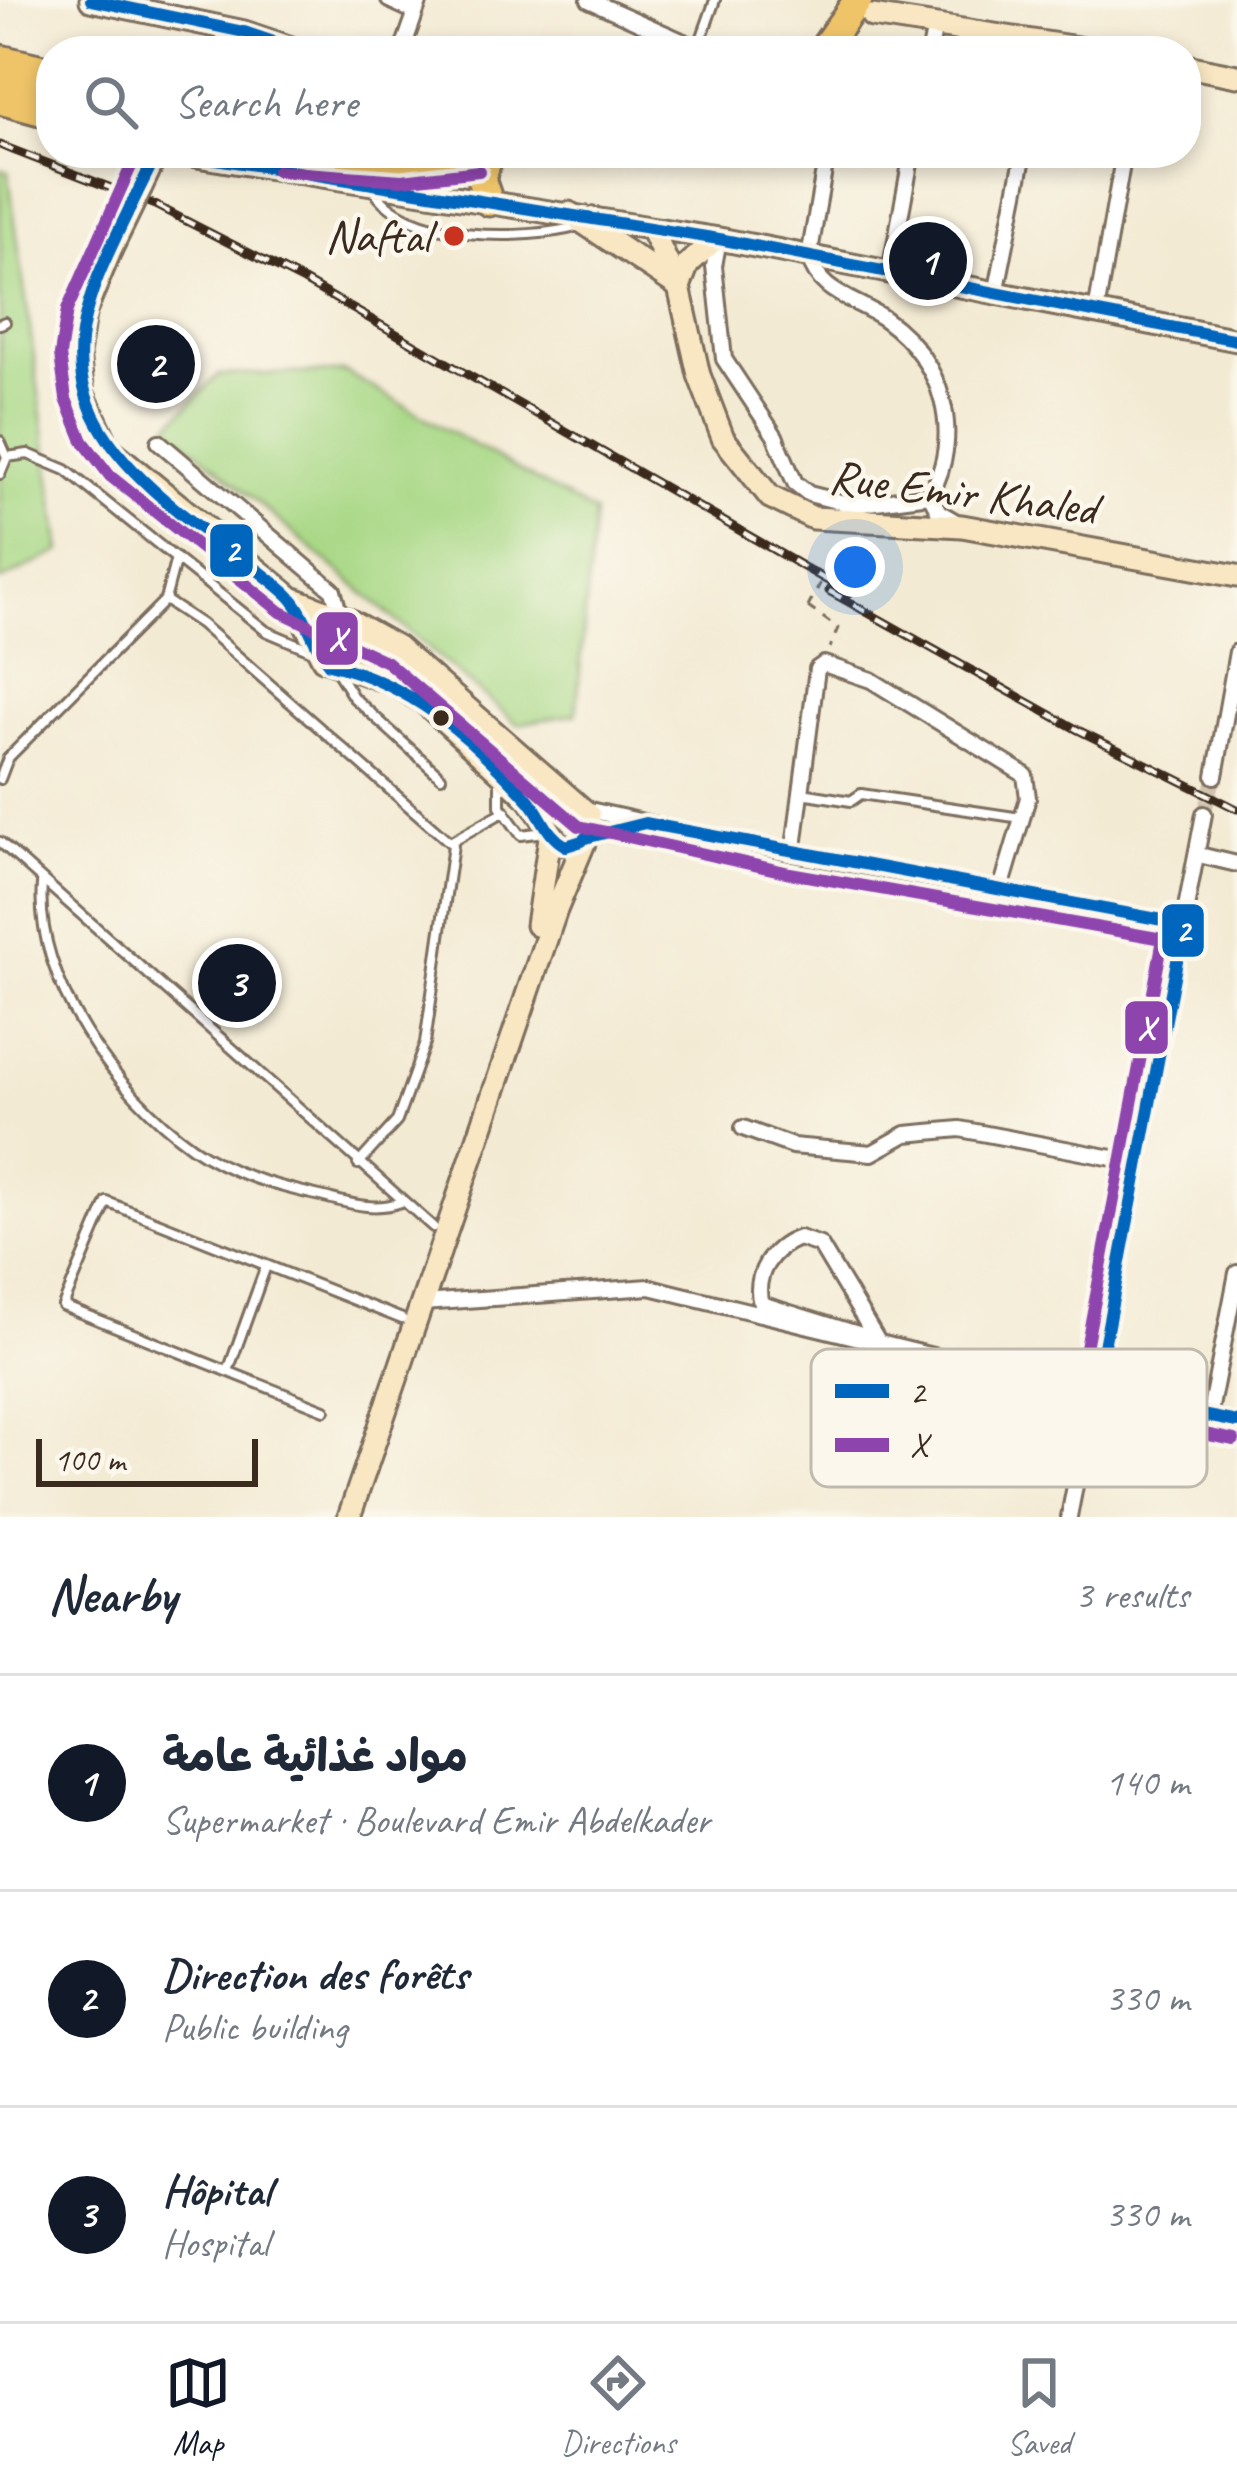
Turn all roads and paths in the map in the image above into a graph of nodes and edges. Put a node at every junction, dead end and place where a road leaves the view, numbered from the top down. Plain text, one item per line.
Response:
1 (91, 0) edge
2 (389, 0) edge
3 (715, 0) edge
4 (598, 2) edge
5 (136, 5) edge
6 (869, 5) edge
7 (417, 6) edge
8 (935, 25) junction
9 (256, 36) edge
10 (407, 36) edge
11 (671, 36) edge
12 (705, 36) edge
13 (837, 36) edge
14 (854, 36) edge
15 (933, 36) edge
16 (990, 36) edge
17 (0, 41) edge
18 (36, 49) edge
19 (0, 59) edge
20 (36, 67) edge
21 (1201, 69) edge
22 (1237, 72) edge
23 (0, 79) edge
24 (36, 87) edge
25 (0, 100) edge
26 (36, 110) edge
27 (152, 168) edge
28 (262, 168) edge
29 (485, 168) edge
30 (824, 168) edge
31 (909, 168) edge
32 (1021, 168) edge
33 (1121, 168) edge
34 (369, 180) junction
35 (489, 202) junction
36 (575, 220) junction
37 (651, 229) junction
38 (717, 239) junction
39 (809, 257) junction
40 (890, 272) junction
41 (679, 287) junction
42 (996, 294) junction
43 (1096, 312) junction
44 (1237, 340) edge
45 (0, 441) edge
46 (159, 442) dead end
47 (7, 457) junction
48 (0, 474) edge
49 (930, 495) junction
50 (962, 526) junction
51 (842, 542) dead end
52 (176, 559) junction
53 (1237, 576) edge
54 (292, 598) junction
55 (165, 600) junction
56 (345, 620) junction
57 (1237, 652) edge
58 (330, 658) junction
59 (824, 664) junction
60 (500, 772) junction
61 (441, 776) dead end
62 (1215, 776) tunnel mouth
63 (0, 779) edge
64 (802, 793) junction
65 (580, 805) junction
66 (505, 812) junction
67 (1204, 814) tunnel mouth
68 (1022, 818) junction
69 (645, 823) junction
70 (548, 832) junction
71 (584, 839) junction
72 (0, 842) edge
73 (450, 842) junction
74 (794, 855) junction
75 (1199, 855) junction
76 (1237, 864) edge
77 (42, 884) junction
78 (1000, 892) junction
79 (1184, 924) junction
80 (743, 1127) dead end
81 (1139, 1163) junction
82 (358, 1164) junction
83 (401, 1202) junction
84 (433, 1227) junction
85 (266, 1266) junction
86 (1237, 1274) edge
87 (422, 1303) junction
88 (402, 1319) junction
89 (878, 1340) junction
90 (914, 1349) edge
91 (1104, 1349) edge
92 (228, 1371) junction
93 (326, 1410) dead end
94 (1209, 1417) joint
95 (1237, 1422) edge
96 (1075, 1487) edge
97 (334, 1517) edge
98 (349, 1517) edge
99 (1069, 1517) edge

1 - 5 street
2 - 7 street
3 - 12 lane
4 - 11 street
5 - 9 street
6 - 8 street
6 - 13 highway
6 - 14 highway
7 - 10 street
8 - 15 street
8 - 16 street
17 - 18 highway
19 - 20 highway
21 - 22 street
23 - 24 highway
25 - 26 highway
27 - 54 street, bridge
28 - 34 main road
29 - 35 highway
30 - 39 street
31 - 40 street
32 - 42 street
33 - 43 street
34 - 35 main road
34 - 36 lane
35 - 36 main road
36 - 37 main road
36 - 41 street
37 - 38 main road
37 - 41 street, Rue Emir Khaled
38 - 39 main road
38 - 41 street
38 - 49 street
39 - 40 main road
39 - 49 street
40 - 42 main road
41 - 50 street, Rue Emir Khaled
42 - 43 main road
43 - 44 main road
45 - 47 lane
46 - 56 street
47 - 48 lane
47 - 52 lane
49 - 50 street
50 - 53 street, Rue Emir Khaled
51 - 59 path, bridge
52 - 55 lane
52 - 58 lane
54 - 56 street
54 - 58 street
55 - 63 lane
55 - 73 lane
56 - 58 street
56 - 58 street
56 - 65 street
57 - 62 street
58 - 60 street
58 - 61 lane
59 - 64 street
59 - 68 street
60 - 66 lane
60 - 70 street
64 - 68 lane
64 - 74 street
65 - 69 street
65 - 70 street
65 - 71 street
66 - 70 lane
66 - 73 lane
67 - 75 street
68 - 78 street
69 - 71 street
69 - 74 street
70 - 71 street
70 - 84 street
71 - 87 street
72 - 77 lane
73 - 82 lane
74 - 78 street
75 - 76 street
75 - 79 street
77 - 82 lane
77 - 83 lane
78 - 79 street
79 - 81 street
80 - 81 street
81 - 91 street
82 - 83 lane
83 - 84 lane
84 - 88 street
85 - 88 lane
85 - 92 lane
85 - 92 lane
86 - 94 street
87 - 89 street
87 - 98 street
88 - 97 street
89 - 89 street
89 - 90 street
92 - 93 lane
94 - 95 street
96 - 99 street

